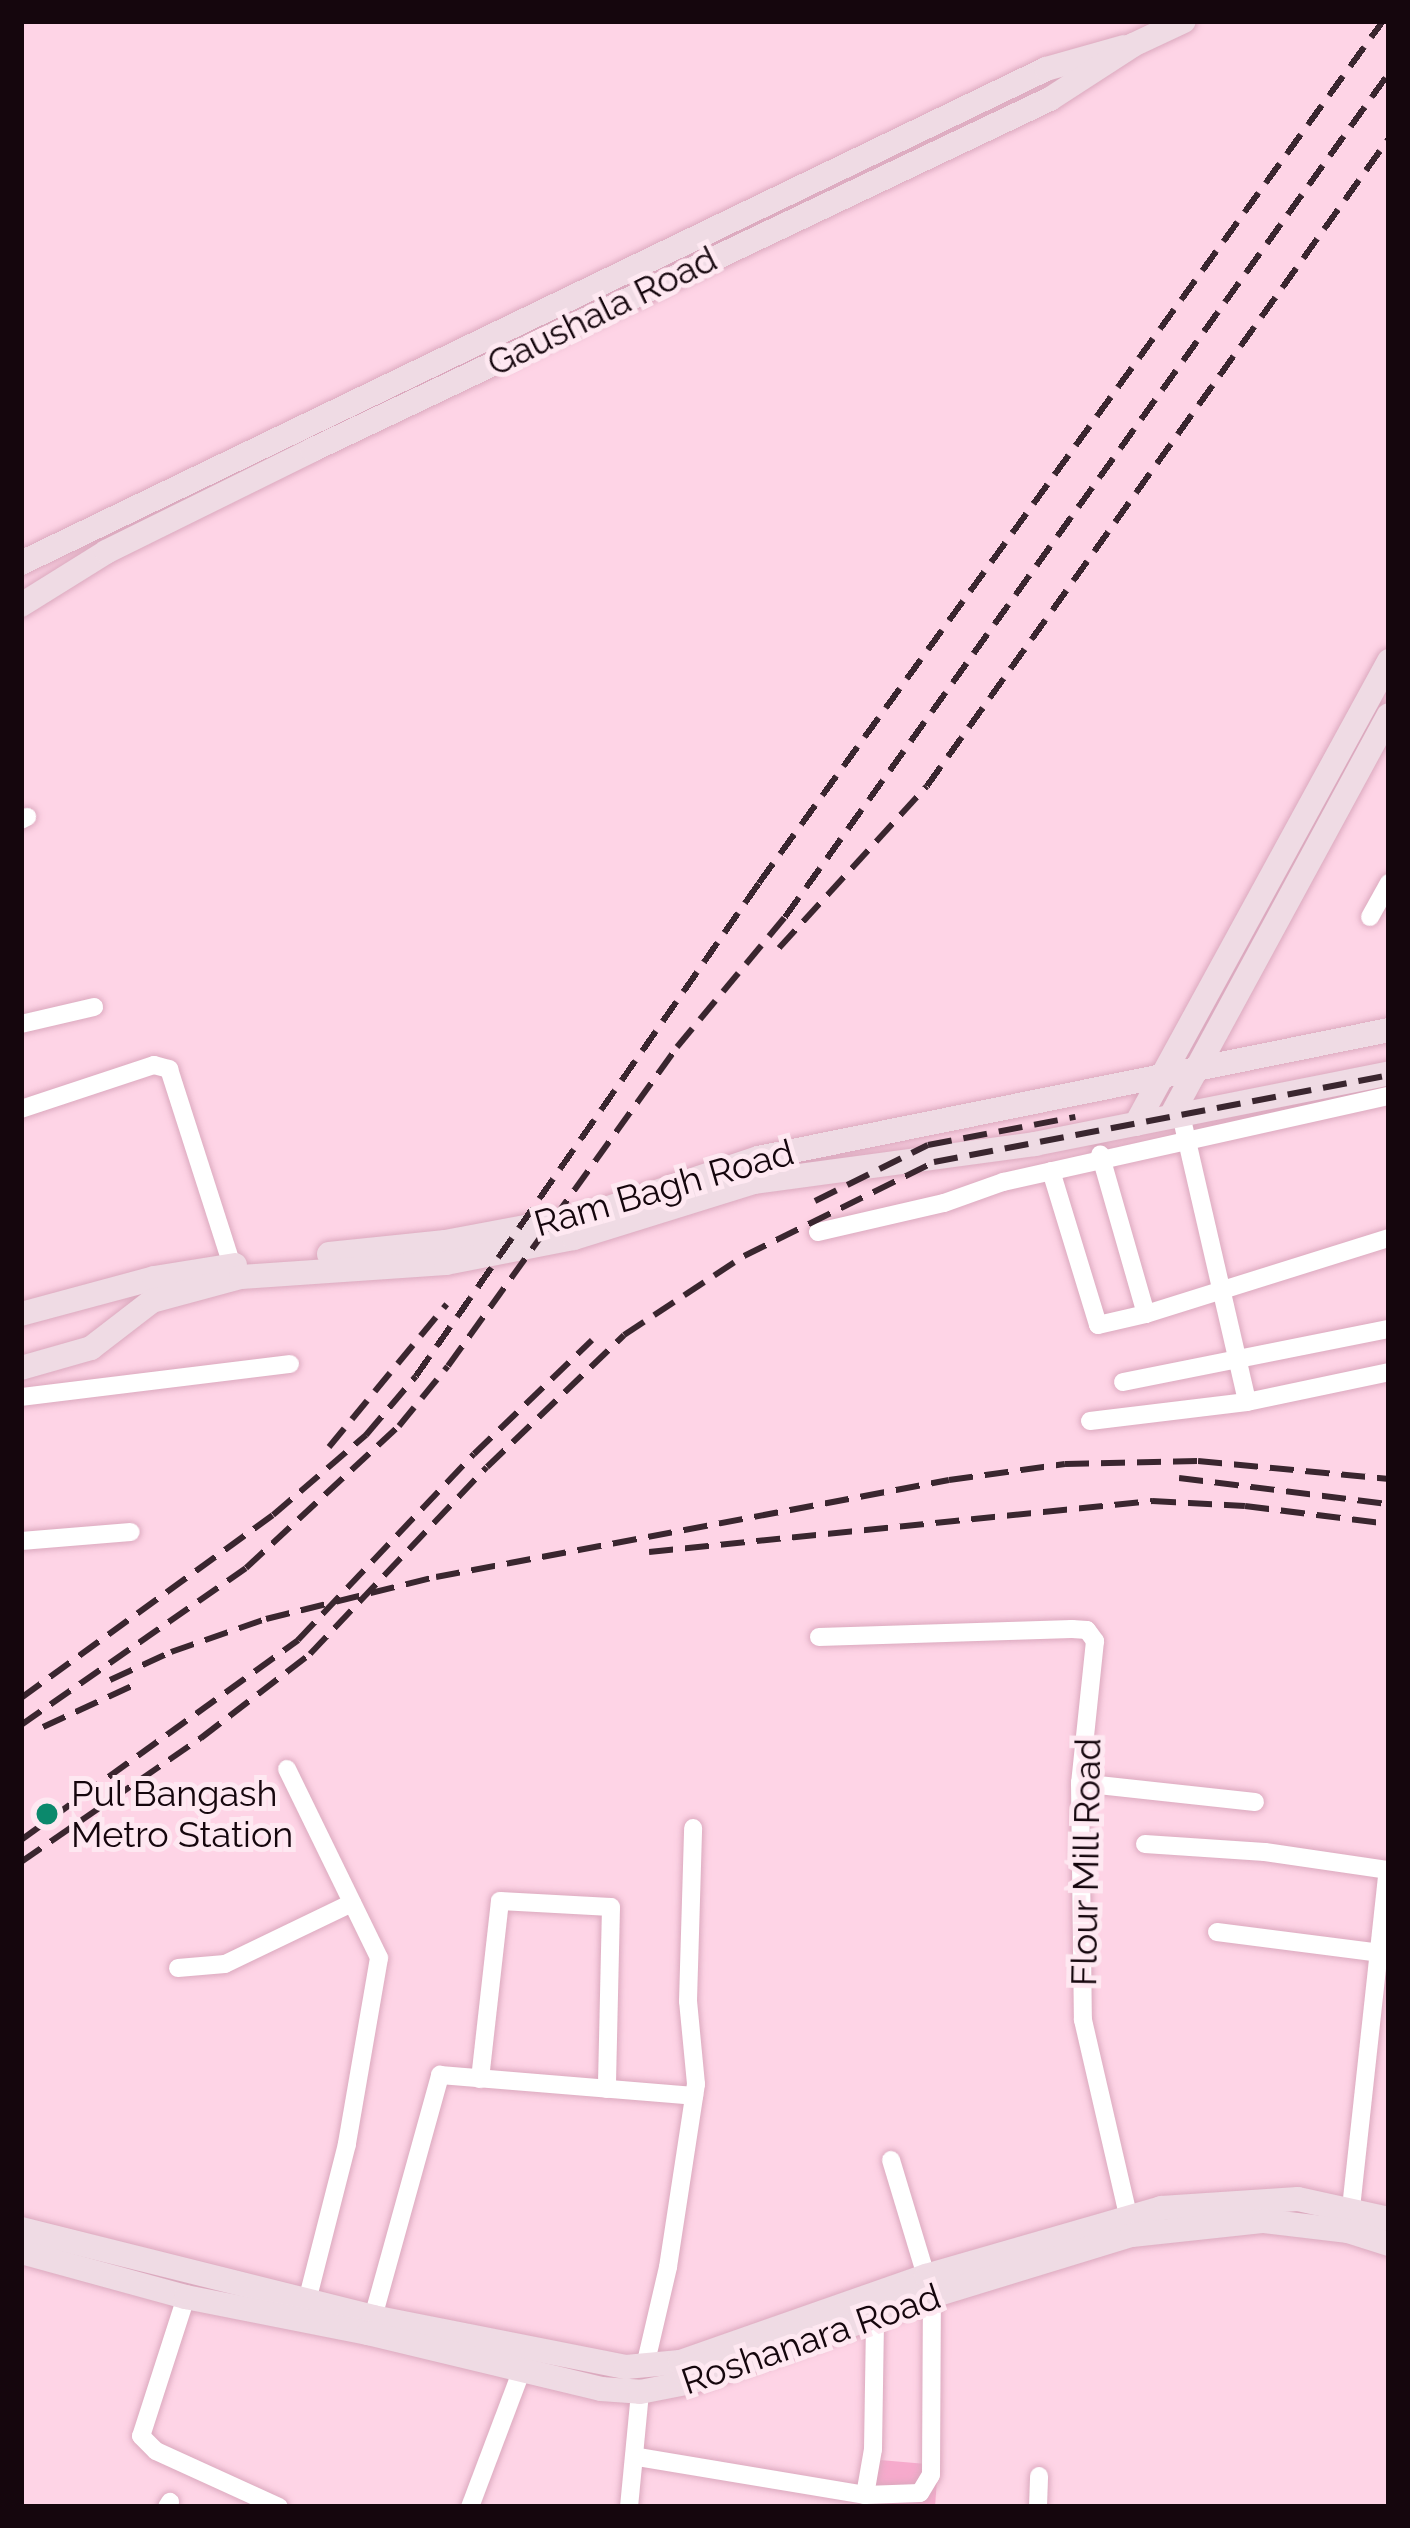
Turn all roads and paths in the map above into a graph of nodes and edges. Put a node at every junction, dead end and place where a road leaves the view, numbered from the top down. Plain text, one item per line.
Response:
1 (1184, 21) edge
2 (1132, 45) junction
3 (23, 562) edge
4 (21, 605) edge
5 (1387, 668) edge
6 (1389, 715) edge
7 (1389, 883) edge
8 (1370, 917) dead end
9 (94, 1006) dead end
10 (21, 1024) edge
11 (1389, 1030) edge
12 (1198, 1068) junction
13 (1389, 1074) edge
14 (1163, 1075) junction
15 (1389, 1096) edge
16 (21, 1108) edge
17 (1180, 1123) junction
18 (1136, 1124) junction
19 (1094, 1132) junction
20 (1102, 1161) junction
21 (1051, 1172) junction
22 (818, 1232) dead end
23 (1389, 1238) edge
24 (232, 1265) junction
25 (1222, 1288) junction
26 (153, 1290) junction
27 (103, 1292) junction
28 (21, 1302) edge
29 (21, 1314) edge
30 (1146, 1314) junction
31 (1389, 1329) edge
32 (1239, 1359) junction
33 (290, 1364) dead end
34 (21, 1368) edge
35 (1389, 1372) edge
36 (1123, 1382) dead end
37 (21, 1397) edge
38 (1247, 1402) junction
39 (1090, 1421) dead end
40 (131, 1532) dead end
41 (21, 1541) edge
42 (819, 1637) dead end
43 (286, 1769) dead end
44 (1080, 1783) junction
45 (1255, 1802) dead end
46 (693, 1828) dead end
47 (1145, 1844) dead end
48 (1389, 1870) edge
49 (352, 1903) junction
50 (1217, 1933) dead end
51 (1385, 1954) edge
52 (178, 1968) dead end
53 (1379, 2045) edge
54 (480, 2079) junction
55 (607, 2089) junction
56 (694, 2096) junction
57 (891, 2160) dead end
58 (1351, 2208) junction
59 (1128, 2215) junction
60 (1389, 2219) edge
61 (1389, 2244) edge
62 (22, 2250) edge
63 (929, 2286) junction
64 (186, 2297) junction
65 (307, 2301) junction
66 (875, 2317) junction
67 (370, 2325) junction
68 (645, 2366) junction
69 (521, 2372) junction
70 (640, 2392) junction
71 (638, 2458) junction
72 (1039, 2476) dead end
73 (865, 2495) junction
74 (279, 2507) edge
75 (470, 2507) edge
76 (629, 2507) edge
77 (1038, 2507) edge

1 - 2 street, Gaushala Road
2 - 3 street
2 - 4 street, Gaushala Road
5 - 14 street
6 - 12 street
7 - 8 street
9 - 10 street
11 - 12 street, Ram Bagh Road
12 - 14 street, Ram Bagh Road
12 - 17 street
13 - 17 street, Ram Bagh Road
14 - 18 street
14 - 24 street, Ram Bagh Road
15 - 17 street
16 - 24 street
17 - 18 street, Ram Bagh Road
17 - 20 street
17 - 25 street
18 - 19 street, Ram Bagh Road
19 - 20 street
19 - 26 street, Ram Bagh Road
20 - 21 street
20 - 30 street
21 - 22 street
21 - 30 street
23 - 25 street
24 - 26 street, Ram Bagh Road
25 - 30 street
25 - 32 street
26 - 27 street, Ram Bagh Road
26 - 34 street, Ram Bagh Road
27 - 28 street
27 - 29 street, Ram Bagh Road
31 - 32 street
32 - 36 street
32 - 38 street
33 - 37 street
35 - 38 street
38 - 39 street
40 - 41 street
42 - 44 street, Flour Mill Road
43 - 49 street
44 - 45 street
44 - 59 street, Flour Mill Road
46 - 56 street
47 - 48 street
48 - 51 street
49 - 52 street
49 - 65 street
50 - 51 street
51 - 53 street
53 - 58 street
54 - 55 street
54 - 55 street
54 - 67 street
55 - 56 street
56 - 68 street
57 - 63 street
58 - 59 street, Roshanara Road
58 - 60 street, Roshanara Road
59 - 63 street, Roshanara Road
61 - 63 street, Roshanara Road
62 - 64 street, Roshanara Road
62 - 65 street, Roshanara Road
63 - 66 street, Roshanara Road
63 - 68 street, Roshanara Road
63 - 73 street
64 - 67 street, Roshanara Road
64 - 74 street
65 - 67 street, Roshanara Road
66 - 70 street, Roshanara Road
66 - 73 street
67 - 68 street, Roshanara Road
67 - 69 street, Roshanara Road
69 - 70 street, Roshanara Road
69 - 75 street
70 - 71 street
71 - 73 street
71 - 76 street
72 - 77 street

